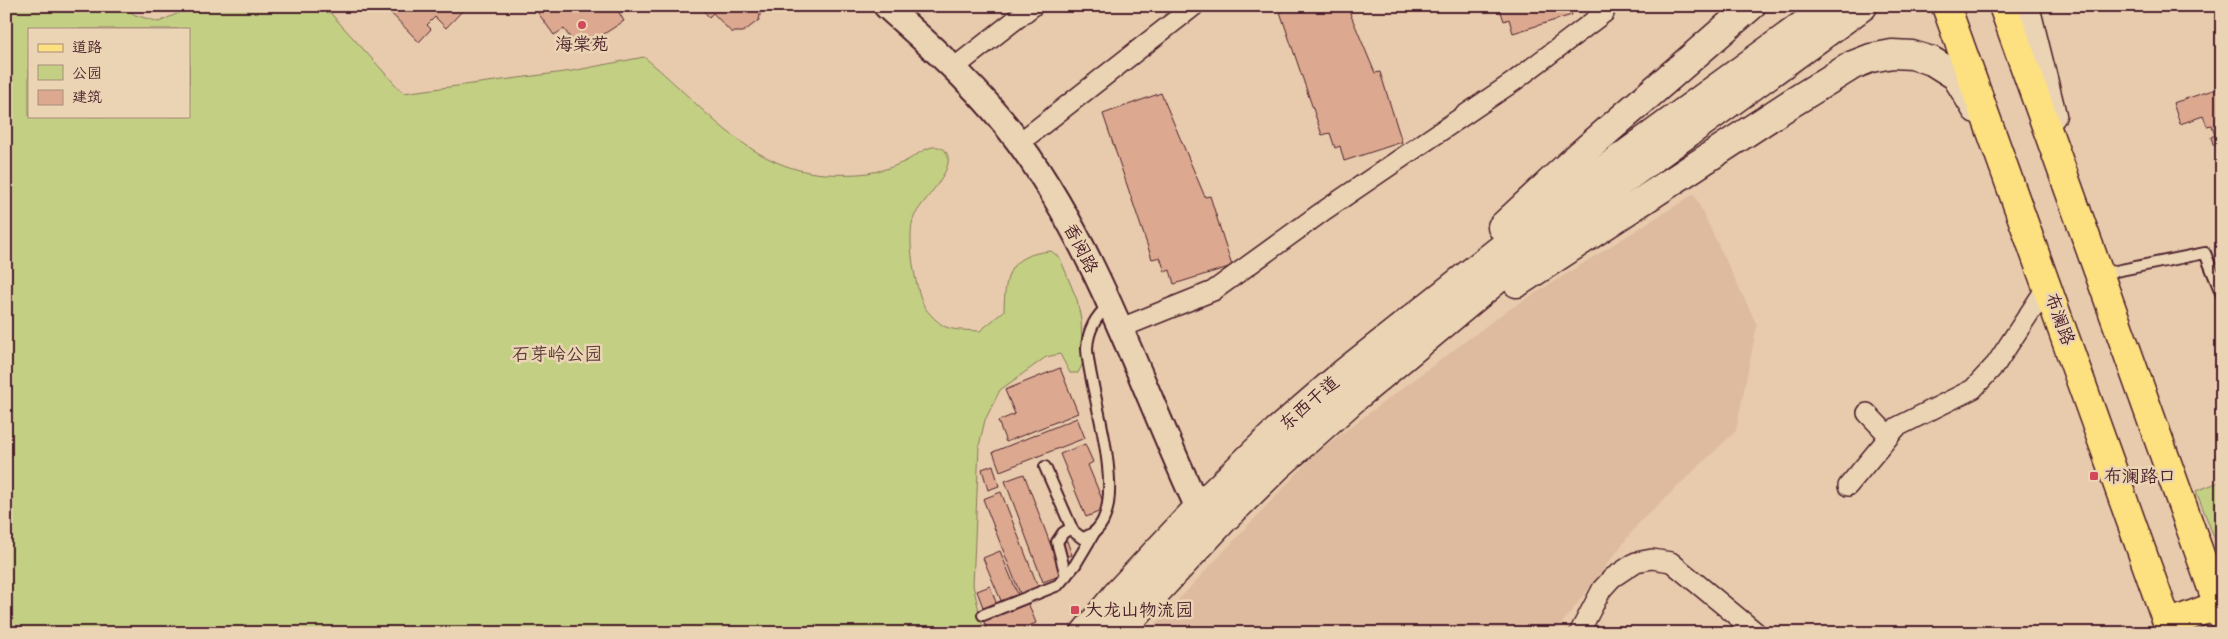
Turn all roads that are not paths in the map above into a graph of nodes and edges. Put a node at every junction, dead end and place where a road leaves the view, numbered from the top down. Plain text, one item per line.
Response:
1 (886, 6) edge
2 (1033, 6) edge
3 (1194, 6) edge
4 (1602, 6) edge
5 (1751, 6) edge
6 (1829, 6) edge
7 (1863, 6) edge
8 (1946, 6) edge
9 (2003, 6) edge
10 (2025, 6) edge
11 (955, 67) junction
12 (1019, 143) junction
13 (2072, 196) junction
14 (1565, 210) junction
15 (2021, 210) junction
16 (2100, 274) junction
17 (2048, 286) junction
18 (2222, 295) edge
19 (1110, 304) junction
20 (1121, 328) junction
21 (1351, 384) junction
22 (1867, 412) dead end
23 (1889, 436) junction
24 (1045, 467) dead end
25 (1848, 486) dead end
26 (1198, 508) junction
27 (1071, 528) junction
28 (1095, 532) junction
29 (1210, 533) junction
30 (1066, 576) junction
31 (2220, 610) edge
32 (983, 615) dead end
33 (2170, 628) edge
34 (1085, 633) edge
35 (1118, 633) edge
36 (1579, 633) edge
37 (1757, 633) edge

1 - 11 street, 香阅路
2 - 11 street
3 - 12 street
4 - 20 street
5 - 21 main road
6 - 14 main road
7 - 14 main road
8 - 15 main road, 布澜路
9 - 13 main road
10 - 13 main road
11 - 12 street, 香阅路
12 - 19 street, 香阅路
13 - 16 main road
14 - 21 main road, 东西干道
15 - 17 main road, 布澜路
15 - 21 main road
16 - 18 lane
16 - 31 main road
17 - 23 street
17 - 33 main road, 布澜路
19 - 20 street, 香阅路
19 - 28 lane
20 - 26 street, 香阅路
21 - 26 main road, 东西干道
21 - 29 main road, 东西干道
22 - 23 street
23 - 25 street
24 - 27 lane
26 - 29 street, 香阅路
26 - 34 main road, 东西干道
27 - 28 lane
27 - 30 lane
28 - 30 lane
29 - 35 main road, 东西干道
30 - 32 lane
31 - 33 main road
36 - 37 street

